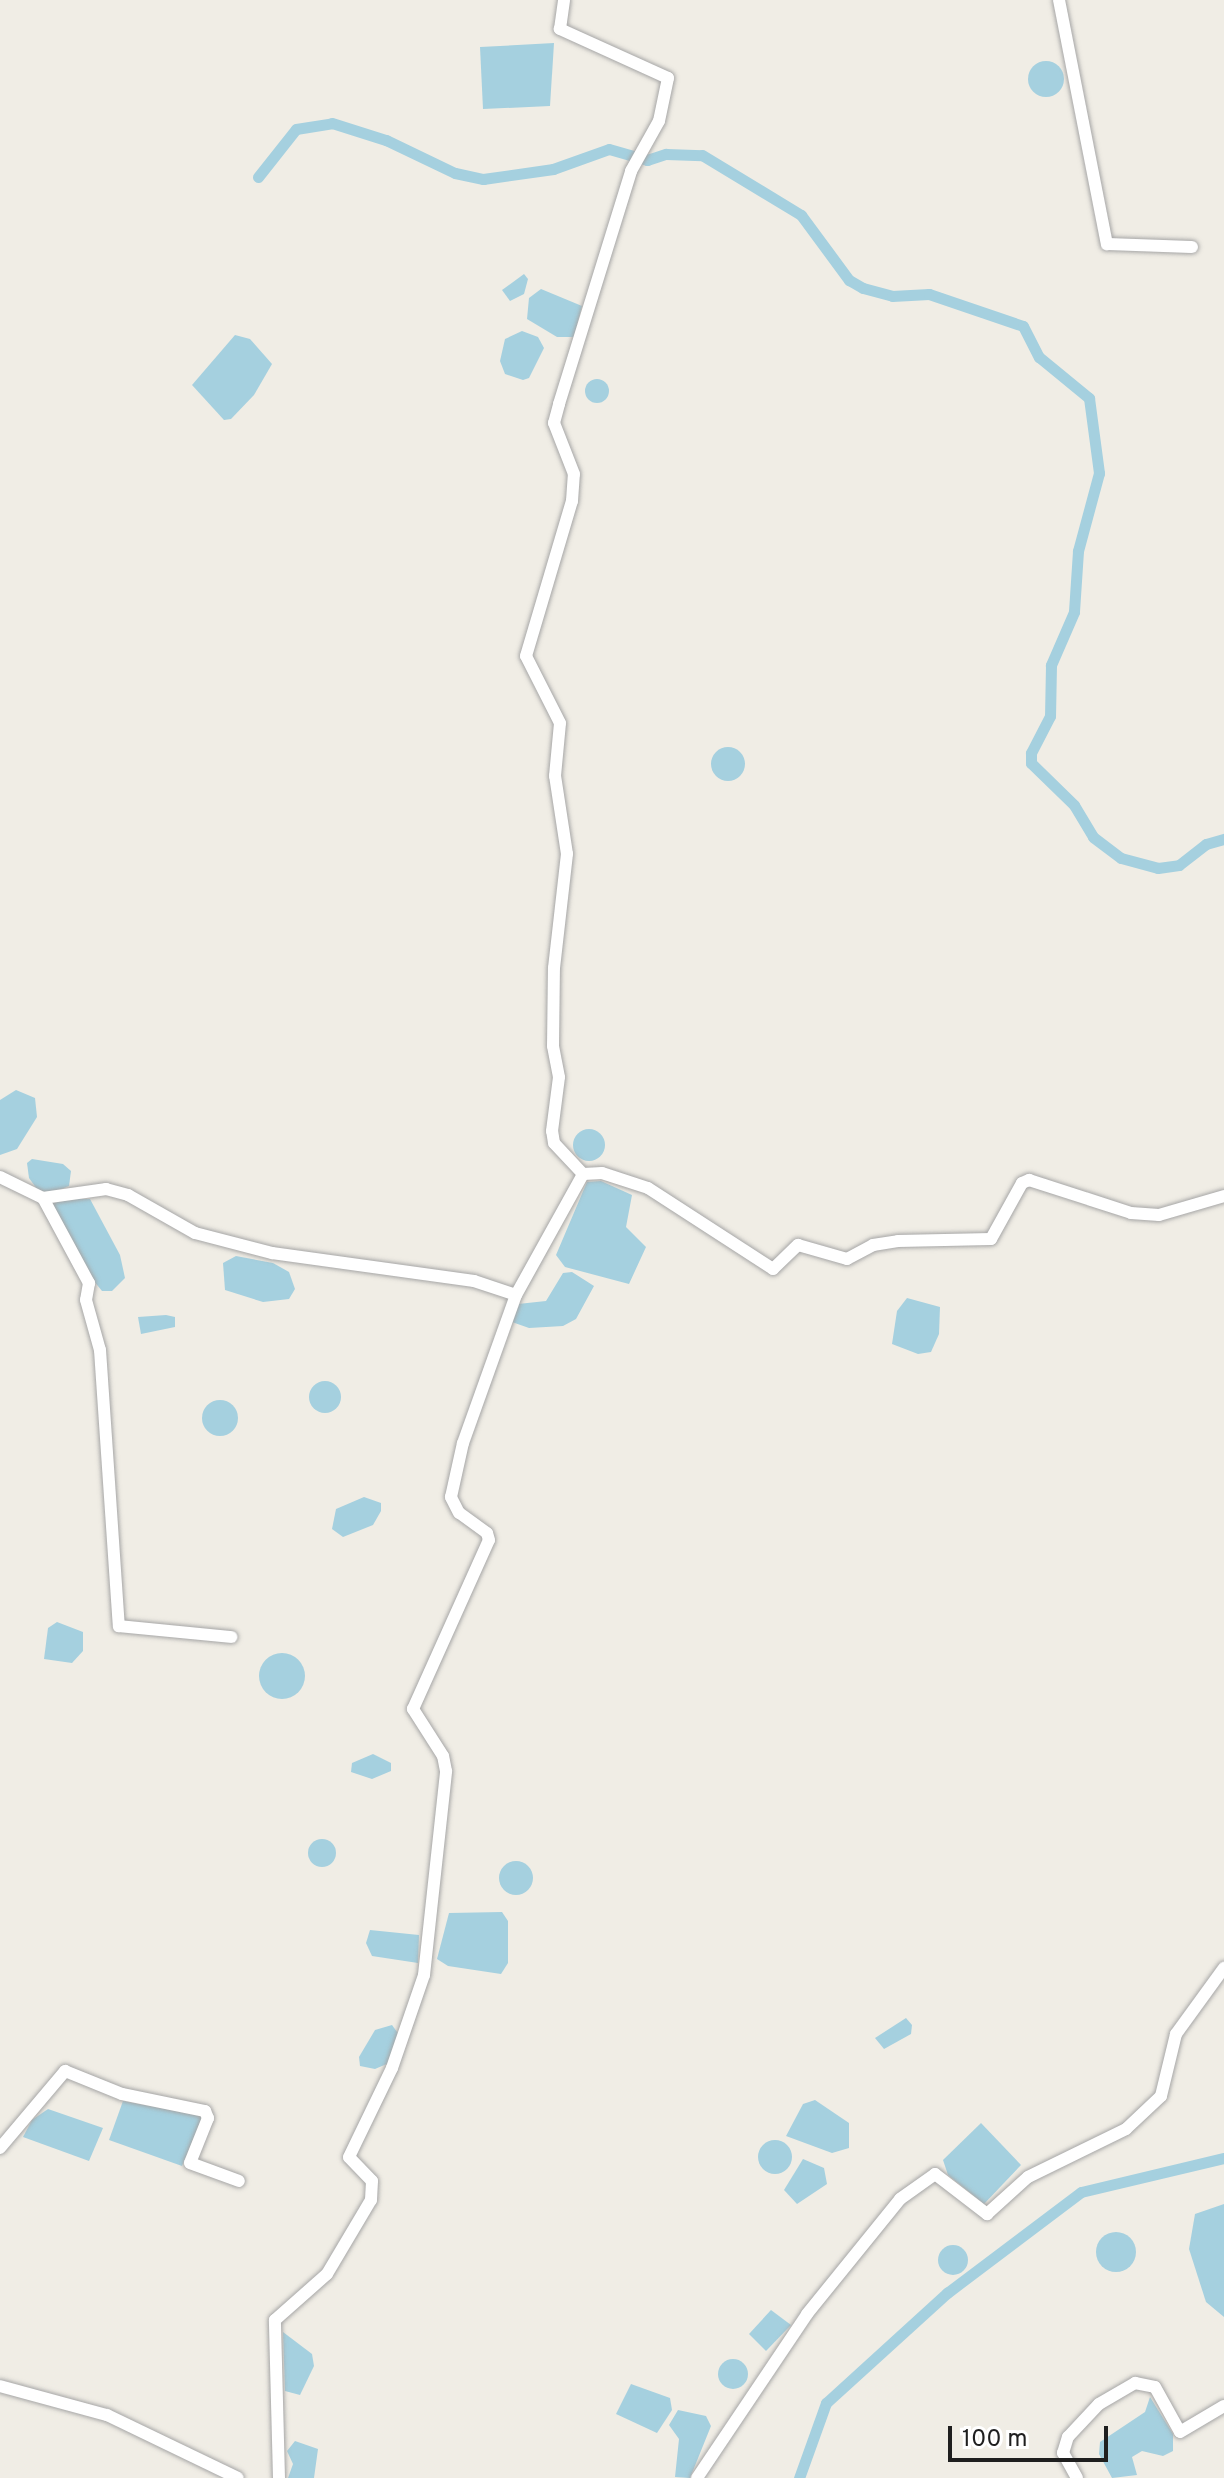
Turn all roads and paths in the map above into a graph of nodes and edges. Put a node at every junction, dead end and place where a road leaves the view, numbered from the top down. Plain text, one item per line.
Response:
1 (564, 0) edge
2 (1059, 0) edge
3 (1192, 247) dead end
4 (583, 1174) junction
5 (0, 1177) edge
6 (1224, 1196) edge
7 (43, 1198) junction
8 (516, 1295) junction
9 (231, 1637) dead end
10 (1224, 1968) edge
11 (0, 2148) edge
12 (239, 2181) dead end
13 (0, 2386) edge
14 (1224, 2406) edge
15 (238, 2478) edge
16 (279, 2478) edge
17 (697, 2478) edge
18 (1077, 2478) edge

1 - 4 street
2 - 3 street
4 - 6 street
4 - 8 street
5 - 7 street
7 - 8 street
7 - 9 street
8 - 16 street
10 - 17 street
11 - 12 street
13 - 15 street
14 - 18 street

